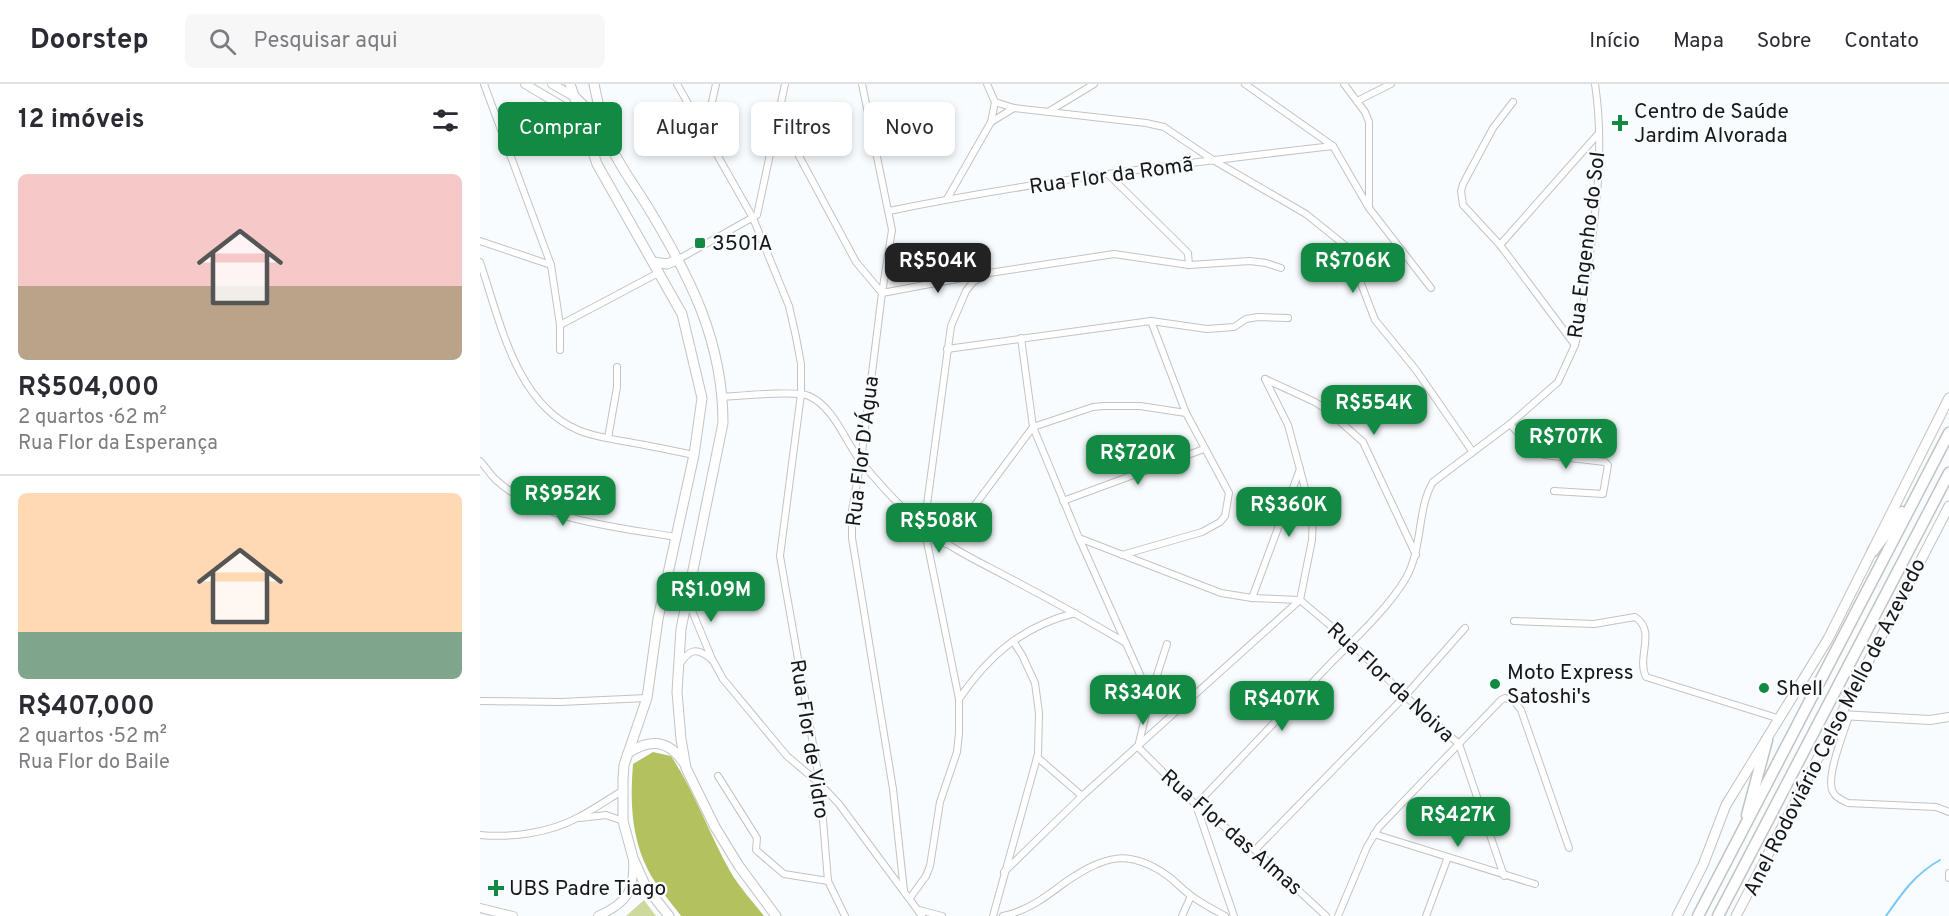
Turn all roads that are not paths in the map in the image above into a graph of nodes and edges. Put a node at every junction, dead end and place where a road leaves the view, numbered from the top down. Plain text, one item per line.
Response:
1 (484, 84) edge
2 (525, 84) edge
3 (552, 84) edge
4 (570, 84) edge
5 (594, 84) edge
6 (677, 84) edge
7 (716, 84) edge
8 (785, 84) edge
9 (862, 84) edge
10 (987, 84) edge
11 (1094, 84) edge
12 (1245, 84) edge
13 (1344, 84) edge
14 (1390, 84) edge
15 (1595, 84) edge
16 (573, 96) junction
17 (1357, 101) junction
18 (555, 102) edge
19 (575, 102) edge
20 (579, 102) edge
21 (599, 102) edge
22 (687, 102) edge
23 (712, 102) edge
24 (780, 102) edge
25 (995, 102) junction
26 (1513, 102) dead end
27 (1014, 108) junction
28 (1048, 113) junction
29 (991, 123) junction
30 (1599, 132) junction
31 (1333, 146) junction
32 (594, 156) edge
33 (617, 156) edge
34 (717, 156) edge
35 (769, 156) edge
36 (799, 156) edge
37 (1214, 160) junction
38 (1109, 175) junction
39 (947, 199) junction
40 (1369, 208) junction
41 (889, 211) junction
42 (753, 218) junction
43 (480, 241) edge
44 (1500, 245) junction
45 (679, 259) junction
46 (480, 262) edge
47 (653, 262) junction
48 (551, 265) junction
49 (1189, 265) junction
50 (1281, 268) dead end
51 (660, 272) junction
52 (989, 273) junction
53 (1431, 288) dead end
54 (882, 293) junction
55 (1288, 318) dead end
56 (1151, 321) junction
57 (560, 325) junction
58 (1021, 338) junction
59 (1575, 345) junction
60 (947, 349) junction
61 (560, 350) dead end
62 (617, 367) dead end
63 (801, 394) junction
64 (723, 397) junction
65 (1949, 398) edge
66 (1186, 413) junction
67 (1510, 424) junction
68 (1034, 427) junction
69 (1949, 433) edge
70 (608, 438) junction
71 (1204, 449) junction
72 (1472, 451) junction
73 (694, 455) junction
74 (480, 461) edge
75 (861, 461) junction
76 (1301, 468) junction
77 (1949, 473) edge
78 (1920, 488) junction
79 (1554, 491) dead end
80 (1064, 501) junction
81 (1949, 506) edge
82 (924, 527) junction
83 (675, 537) junction
84 (1079, 538) junction
85 (946, 544) junction
86 (1873, 551) junction
87 (1122, 555) junction
88 (1416, 555) junction
89 (687, 598) junction
90 (1252, 598) junction
91 (1300, 600) junction
92 (1075, 613) junction
93 (1514, 621) dead end
94 (1465, 628) dead end
95 (1012, 641) junction
96 (1126, 643) junction
97 (1351, 643) junction
98 (1167, 644) dead end
99 (712, 659) junction
100 (677, 668) junction
101 (1405, 696) junction
102 (1150, 697) junction
103 (647, 698) junction
104 (959, 699) junction
105 (480, 701) edge
106 (1845, 716) junction
107 (1949, 717) edge
108 (1780, 719) junction
109 (1767, 740) junction
110 (1459, 744) junction
111 (1138, 747) junction
112 (628, 753) junction
113 (1037, 757) junction
114 (686, 768) junction
115 (718, 776) dead end
116 (820, 784) junction
117 (622, 791) junction
118 (1082, 796) junction
119 (1196, 805) junction
120 (1949, 812) edge
121 (576, 819) junction
122 (623, 821) junction
123 (1374, 834) junction
124 (480, 835) edge
125 (1741, 836) junction
126 (1569, 848) dead end
127 (1255, 850) junction
128 (1448, 857) junction
129 (633, 858) junction
130 (1004, 872) junction
131 (1504, 876) junction
132 (828, 881) junction
133 (1535, 884) dead end
134 (904, 891) junction
135 (1191, 896) junction
136 (910, 898) junction
137 (480, 908) edge
138 (920, 913) edge
139 (503, 915) edge
140 (513, 916) edge
141 (598, 916) edge
142 (669, 916) edge
143 (776, 916) edge
144 (845, 916) edge
145 (942, 916) edge
146 (993, 916) edge
147 (1003, 916) edge
148 (1182, 916) edge
149 (1225, 916) edge
150 (1234, 916) edge
151 (1326, 916) edge
152 (1338, 916) edge
153 (1426, 916) edge
154 (1677, 916) edge
155 (1698, 916) edge
156 (1718, 916) edge
157 (1736, 916) edge

1 - 48 street
2 - 18 street
3 - 16 street
4 - 16 main road
5 - 21 main road
6 - 22 street, Rua Flor de Vidro
7 - 23 street
8 - 24 street
9 - 41 street, Rua Flor D'Água
10 - 25 street
11 - 28 street
12 - 31 street
13 - 17 street
14 - 17 street
15 - 30 street, Rua Engenho do Sol
16 - 19 main road
16 - 20 main road
17 - 40 street
25 - 27 street
25 - 29 street
26 - 44 street
27 - 28 street
27 - 29 street
28 - 37 street
29 - 39 street
30 - 44 street
30 - 59 street, Rua Engenho do Sol
31 - 37 street, Rua Flor da Romã
31 - 40 street
32 - 47 main road
33 - 45 main road
34 - 42 street, Rua Flor de Vidro
35 - 42 street
36 - 54 street
37 - 38 street, Rua Flor da Romã
37 - 72 street
38 - 39 street, Rua Flor da Romã
38 - 49 street
39 - 41 street, Rua Flor da Romã
40 - 53 street
41 - 54 street, Rua Flor D'Água
42 - 45 street
42 - 63 street, Rua Flor de Vidro
43 - 48 street
44 - 59 street
45 - 47 main road
45 - 64 main road
46 - 70 street
47 - 51 main road
48 - 57 street
49 - 50 street
49 - 52 street
51 - 57 street
51 - 73 main road
52 - 54 street
52 - 60 street
54 - 75 street, Rua Flor D'Água
55 - 56 street
56 - 58 street
56 - 66 street
57 - 61 street
58 - 60 street
58 - 68 street
59 - 67 street, Rua Engenho do Sol
60 - 82 street
62 - 70 street
63 - 64 street
63 - 75 street
63 - 116 street, Rua Flor de Vidro
64 - 89 main road
65 - 86 main road
66 - 68 street
66 - 71 street
67 - 72 street, Rua Engenho do Sol
67 - 79 street
68 - 80 street
68 - 85 street
69 - 78 highway, Anel Rodoviário Celso Mello de Azevedo
70 - 73 street
71 - 80 street
71 - 87 street
72 - 88 street, Rua Engenho do Sol
73 - 83 main road
74 - 83 street
75 - 82 street
75 - 134 street, Rua Flor D'Água
76 - 88 street
76 - 90 street
76 - 91 street
77 - 156 highway, Anel Rodoviário Celso Mello de Azevedo
78 - 86 highway
78 - 125 highway, Anel Rodoviário Celso Mello de Azevedo
80 - 84 street
81 - 106 main road, Anel Rodoviário Celso Mello de Azevedo
82 - 85 street
82 - 104 street
83 - 103 main road
84 - 87 street
84 - 96 street
85 - 92 street
86 - 108 main road
87 - 90 street
88 - 97 street, Rua Engenho do Sol
89 - 99 street
89 - 100 main road
90 - 91 street
91 - 97 street, Rua Flor da Noiva
91 - 111 street
92 - 95 street
92 - 96 street
93 - 108 street
94 - 101 street
95 - 104 street
95 - 113 street
96 - 102 street
97 - 101 street, Rua Flor da Noiva
97 - 119 street, Rua Engenho do Sol
98 - 102 street
99 - 100 street
99 - 116 street
100 - 114 main road
101 - 110 street, Rua Flor da Noiva
101 - 127 street
102 - 111 street
103 - 105 street
103 - 112 main road
104 - 136 street
106 - 107 street
106 - 120 street
106 - 157 main road, Anel Rodoviário Celso Mello de Azevedo
108 - 109 main road
109 - 125 highway
109 - 154 main road
110 - 123 street
110 - 126 street
110 - 131 street, Rua Flor da Noiva
111 - 118 street
111 - 119 street, Rua Flor das Almas
112 - 114 main road
112 - 117 main road
113 - 118 street
113 - 130 street
114 - 143 main road
115 - 132 street
116 - 132 street, Rua Flor de Vidro
116 - 134 street
117 - 121 street
117 - 122 main road
118 - 130 street
119 - 127 street, Rua Flor das Almas
119 - 150 street
121 - 122 street
121 - 124 street
122 - 129 main road
123 - 128 street
123 - 152 street
125 - 155 highway, Anel Rodoviário Celso Mello de Azevedo
127 - 151 street, Rua Flor das Almas
128 - 131 street
128 - 153 street
129 - 141 main road
129 - 142 main road
130 - 146 street
131 - 133 street
132 - 144 street, Rua Flor de Vidro
134 - 136 street
135 - 147 street
135 - 148 street
135 - 149 street
136 - 138 street
137 - 139 main road
138 - 145 street
139 - 140 main road

